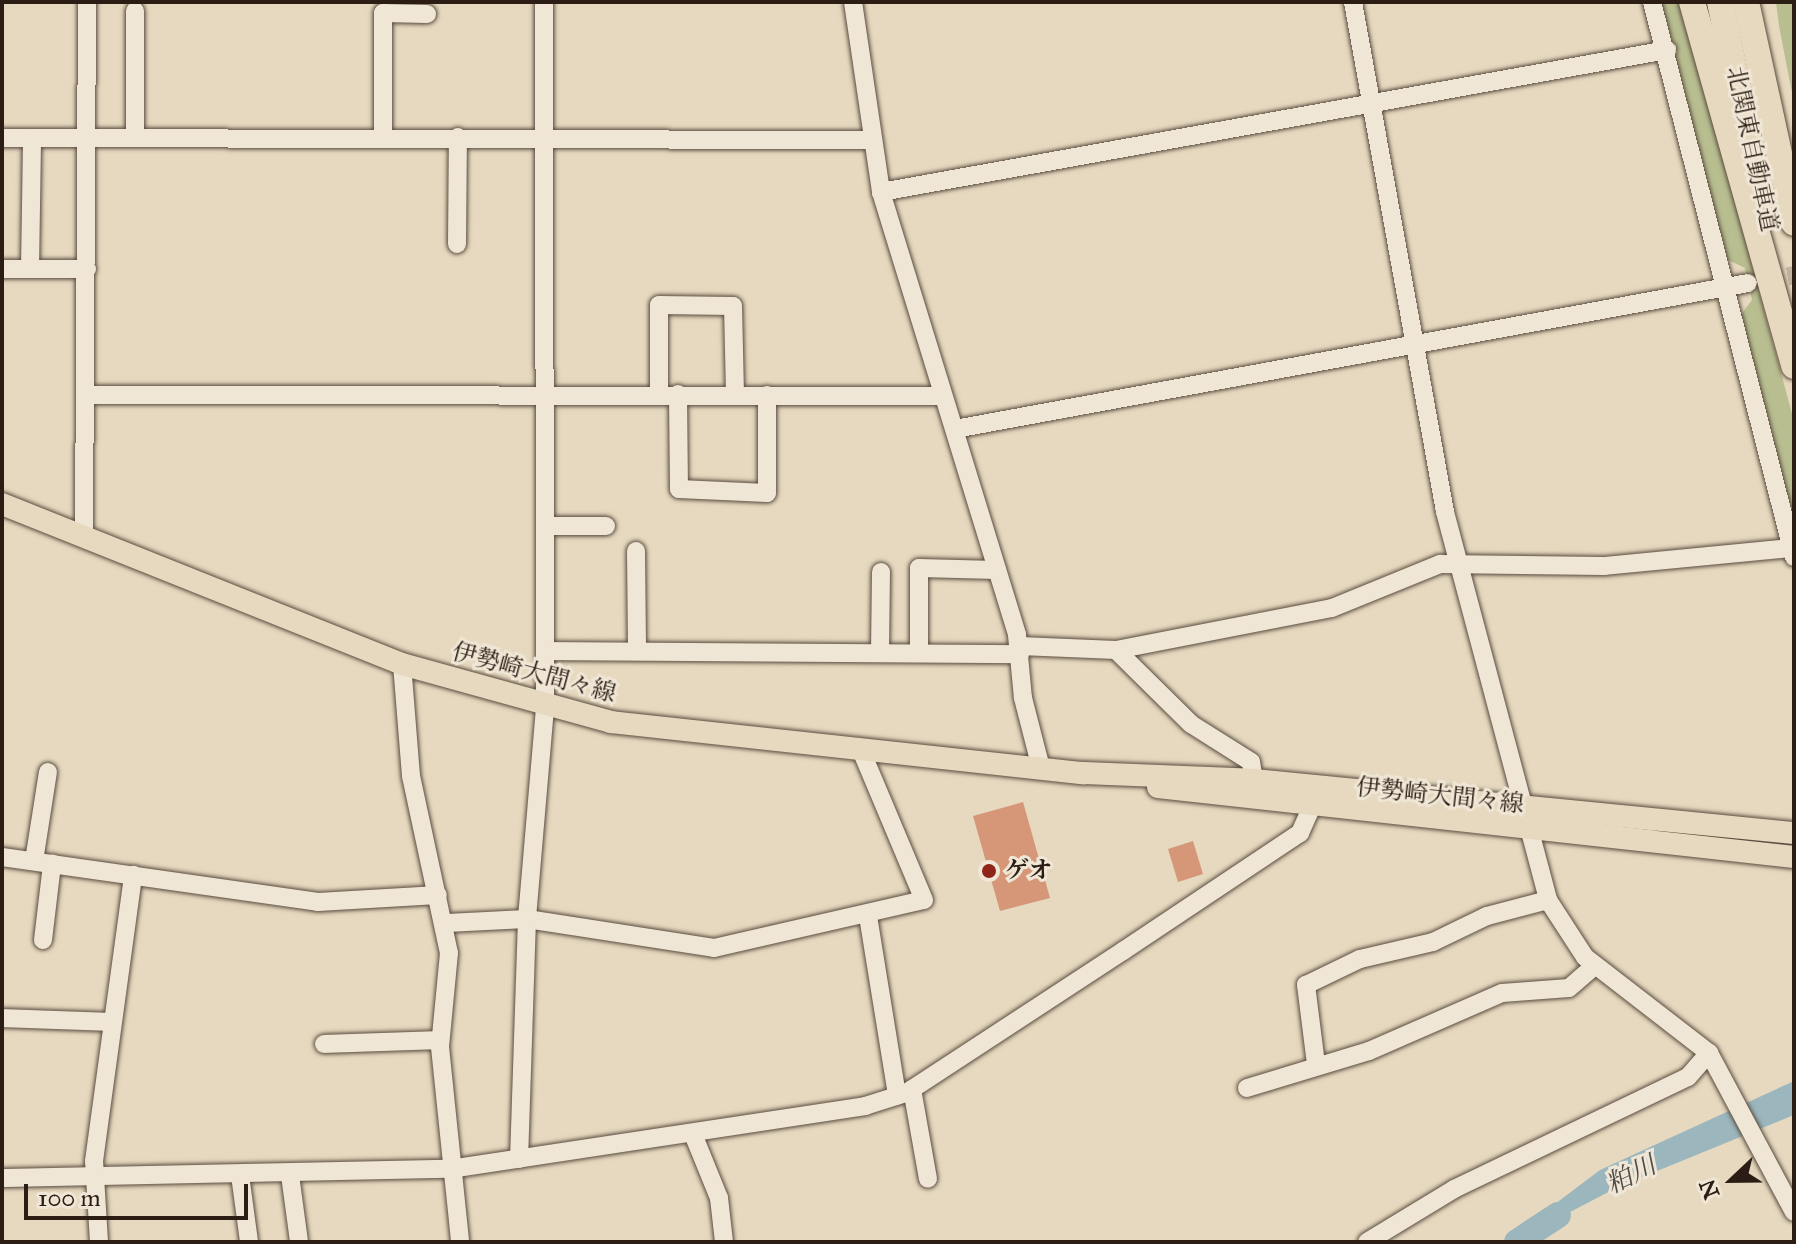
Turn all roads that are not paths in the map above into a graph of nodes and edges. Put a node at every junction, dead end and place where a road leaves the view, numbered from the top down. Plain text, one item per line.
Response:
1 (87, 2) edge
2 (544, 2) edge
3 (853, 2) edge
4 (1353, 2) edge
5 (1652, 2) edge
6 (1692, 2) edge
7 (1720, 2) edge
8 (1746, 2) edge
9 (1764, 2) edge
10 (135, 11) dead end
11 (427, 14) dead end
12 (1667, 50) junction
13 (1372, 105) junction
14 (544, 136) junction
15 (135, 137) junction
16 (383, 137) junction
17 (458, 137) junction
18 (2, 138) edge
19 (32, 138) junction
20 (87, 138) junction
21 (873, 140) junction
22 (881, 192) junction
23 (1794, 199) edge
24 (1794, 223) edge
25 (457, 244) dead end
26 (2, 269) edge
27 (30, 269) junction
28 (87, 269) junction
29 (1748, 283) tunnel mouth
30 (1726, 288) junction
31 (1794, 343) edge
32 (1414, 346) junction
33 (1794, 366) edge
34 (545, 393) junction
35 (669, 394) junction
36 (735, 394) junction
37 (86, 395) junction
38 (767, 395) junction
39 (943, 396) junction
40 (955, 429) junction
41 (2, 504) edge
42 (546, 526) junction
43 (606, 526) dead end
44 (84, 536) junction
45 (636, 551) dead end
46 (1793, 553) edge
47 (1457, 563) junction
48 (997, 570) junction
49 (881, 572) dead end
50 (1020, 650) junction
51 (1116, 650) junction
52 (546, 651) junction
53 (637, 651) junction
54 (880, 653) junction
55 (919, 653) junction
56 (402, 664) junction
57 (545, 708) junction
58 (861, 750) junction
59 (1041, 768) junction
60 (48, 772) dead end
61 (1083, 773) junction
62 (1254, 780) junction
63 (1521, 805) junction
64 (1311, 808) junction
65 (1528, 831) junction
66 (1794, 833) edge
67 (2, 857) edge
68 (1794, 857) edge
69 (43, 863) junction
70 (133, 875) junction
71 (438, 895) junction
72 (1548, 900) junction
73 (868, 916) junction
74 (527, 919) junction
75 (446, 923) junction
76 (43, 940) dead end
77 (1594, 966) junction
78 (2, 1018) edge
79 (111, 1022) junction
80 (440, 1040) junction
81 (324, 1044) dead end
82 (1709, 1053) junction
83 (1316, 1064) junction
84 (1247, 1088) dead end
85 (905, 1093) junction
86 (693, 1134) junction
87 (519, 1159) junction
88 (450, 1169) junction
89 (94, 1172) junction
90 (240, 1175) junction
91 (290, 1175) junction
92 (2, 1178) edge
93 (928, 1179) dead end
94 (1791, 1203) edge
95 (99, 1242) edge
96 (249, 1242) edge
97 (299, 1242) edge
98 (460, 1242) edge
99 (724, 1242) edge
100 (1367, 1242) edge

1 - 20 street
2 - 14 street
3 - 21 street
4 - 13 street
5 - 12 street
6 - 33 highway
7 - 31 highway, 北関東自動車道
8 - 24 highway, 北関東自動車道
9 - 23 highway
10 - 15 street
11 - 16 street
12 - 13 street
12 - 30 street
13 - 22 street
13 - 32 street
14 - 17 street
14 - 21 street
14 - 34 street
15 - 16 street
15 - 20 street
16 - 17 street
17 - 25 street
18 - 19 street
19 - 20 street
19 - 27 street
20 - 28 street
21 - 22 street
22 - 39 street
26 - 27 street
27 - 28 street
28 - 37 street
29 - 30 street
30 - 32 street
30 - 46 street
32 - 40 street
32 - 47 street
34 - 35 street
34 - 37 street
34 - 42 street
35 - 36 street
35 - 36 street
35 - 38 street
36 - 38 street
37 - 44 street
38 - 39 street
39 - 40 street
40 - 48 street
41 - 44 main road, 伊勢崎大間々線
42 - 43 street
42 - 52 street
44 - 56 main road, 伊勢崎大間々線
45 - 53 street
46 - 47 street
47 - 51 street
47 - 63 street
48 - 50 street
48 - 55 street
49 - 54 street
50 - 51 street
50 - 55 street
50 - 59 street
51 - 62 street
52 - 53 street
52 - 57 street
53 - 54 street
54 - 55 street
56 - 57 main road, 伊勢崎大間々線
56 - 71 street
57 - 58 main road, 伊勢崎大間々線
57 - 74 street
58 - 59 main road, 伊勢崎大間々線
58 - 73 street
59 - 61 main road, 伊勢崎大間々線
60 - 69 street
61 - 62 main road, 伊勢崎大間々線
61 - 64 main road, 伊勢崎大間々線
62 - 63 main road, 伊勢崎大間々線
63 - 65 street
63 - 66 main road, 伊勢崎大間々線
64 - 65 main road, 伊勢崎大間々線
64 - 85 street
65 - 68 main road, 伊勢崎大間々線
65 - 72 street
67 - 69 street
69 - 70 street
69 - 76 street
70 - 71 street
70 - 79 street
71 - 75 street
72 - 77 street
72 - 83 street
73 - 74 street
73 - 85 street
74 - 75 street
74 - 87 street
75 - 80 street
77 - 82 street
77 - 83 street
78 - 79 street
79 - 89 street
80 - 81 street
80 - 88 street
82 - 94 street
82 - 100 street
83 - 84 street
85 - 86 street
85 - 93 street
86 - 87 street
86 - 99 street
87 - 88 street
88 - 91 street
88 - 98 street
89 - 90 street
89 - 92 street
89 - 95 street
90 - 91 street
90 - 96 street
91 - 97 street

